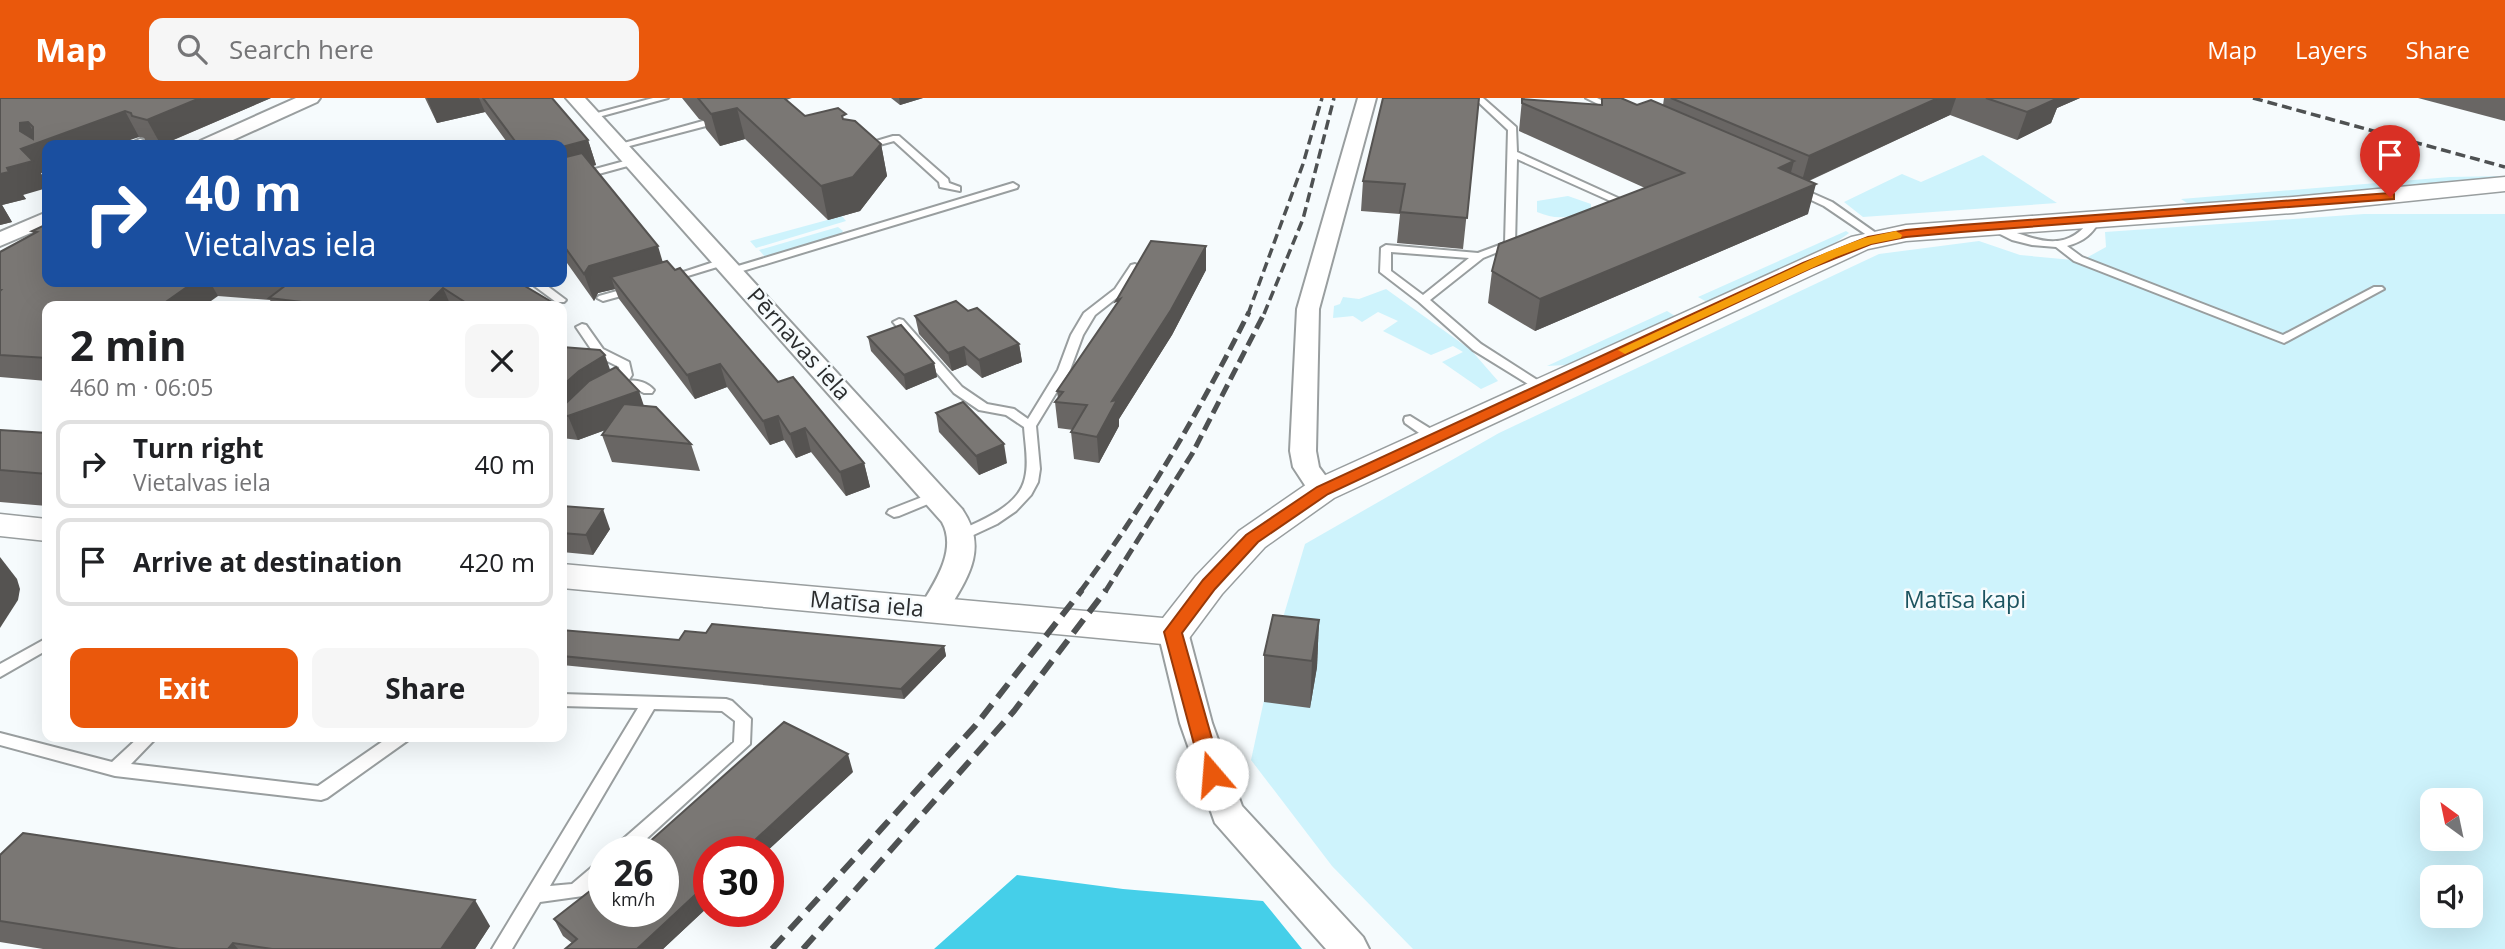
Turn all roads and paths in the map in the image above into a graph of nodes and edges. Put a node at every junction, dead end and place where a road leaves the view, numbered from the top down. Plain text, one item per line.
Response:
1 (311, 98) edge
2 (575, 98) edge
3 (664, 98) edge
4 (1367, 98) edge
5 (1478, 98) edge
6 (1590, 98) edge
7 (1629, 115) edge
8 (591, 116) junction
9 (703, 124) edge
10 (218, 140) edge
11 (856, 149) edge
12 (1512, 153) junction
13 (625, 154) junction
14 (567, 179) edge
15 (1781, 182) edge
16 (2505, 184) edge
17 (1013, 186) dead end
18 (968, 200) junction
19 (1598, 212) edge
20 (2096, 219) junction
21 (42, 220) edge
22 (1989, 226) junction
23 (1878, 238) junction
24 (0, 240) edge
25 (1522, 240) edge
26 (2057, 243) junction
27 (1510, 245) junction
28 (1479, 256) junction
29 (728, 266) junction
30 (1135, 267) edge
31 (542, 287) edge
32 (2378, 289) dead end
33 (604, 298) dead end
34 (560, 300) dead end
35 (1423, 300) junction
36 (899, 322) dead end
37 (582, 327) dead end
38 (617, 385) junction
39 (1541, 388) junction
40 (648, 390) dead end
41 (599, 397) edge
42 (1410, 420) dead end
43 (1030, 426) junction
44 (1434, 437) junction
45 (1322, 490) junction
46 (935, 496) junction
47 (894, 513) dead end
48 (0, 525) edge
49 (42, 529) edge
50 (962, 535) junction
51 (567, 576) edge
52 (933, 610) junction
53 (1173, 632) junction
54 (42, 646) edge
55 (0, 671) edge
56 (567, 700) edge
57 (650, 702) junction
58 (0, 739) edge
59 (144, 742) edge
60 (394, 742) edge
61 (116, 769) junction
62 (638, 836) edge
63 (588, 881) edge
64 (536, 895) junction
65 (502, 949) edge
66 (1350, 949) edge

1 - 10 street
2 - 8 street, Pērnavas iela
3 - 8 lane
4 - 45 street
5 - 12 lane
6 - 7 lane
8 - 13 street, Pērnavas iela
9 - 13 lane
11 - 18 lane
12 - 19 lane
12 - 27 lane
13 - 14 lane
13 - 29 street, Pērnavas iela
15 - 23 lane
16 - 20 street
17 - 18 lane
18 - 29 lane
20 - 22 street
20 - 26 lane
21 - 24 street
22 - 23 street
22 - 26 lane
23 - 39 street
25 - 27 lane
26 - 32 lane
27 - 28 lane
28 - 35 lane
28 - 35 lane
29 - 33 lane
29 - 46 street, Pērnavas iela
30 - 43 lane
31 - 34 lane
35 - 39 lane
36 - 43 lane
37 - 38 lane
38 - 40 lane
38 - 41 lane
39 - 44 street
42 - 44 lane
43 - 50 lane
44 - 45 street
45 - 53 street
46 - 47 lane
46 - 50 street, Pērnavas iela
48 - 49 street
50 - 52 street
51 - 52 street, Matīsa iela
52 - 53 street, Matīsa iela
53 - 66 street
54 - 55 lane
56 - 57 lane
57 - 62 lane
57 - 64 lane
58 - 61 lane
59 - 61 lane
60 - 61 lane
63 - 64 lane
64 - 65 lane

